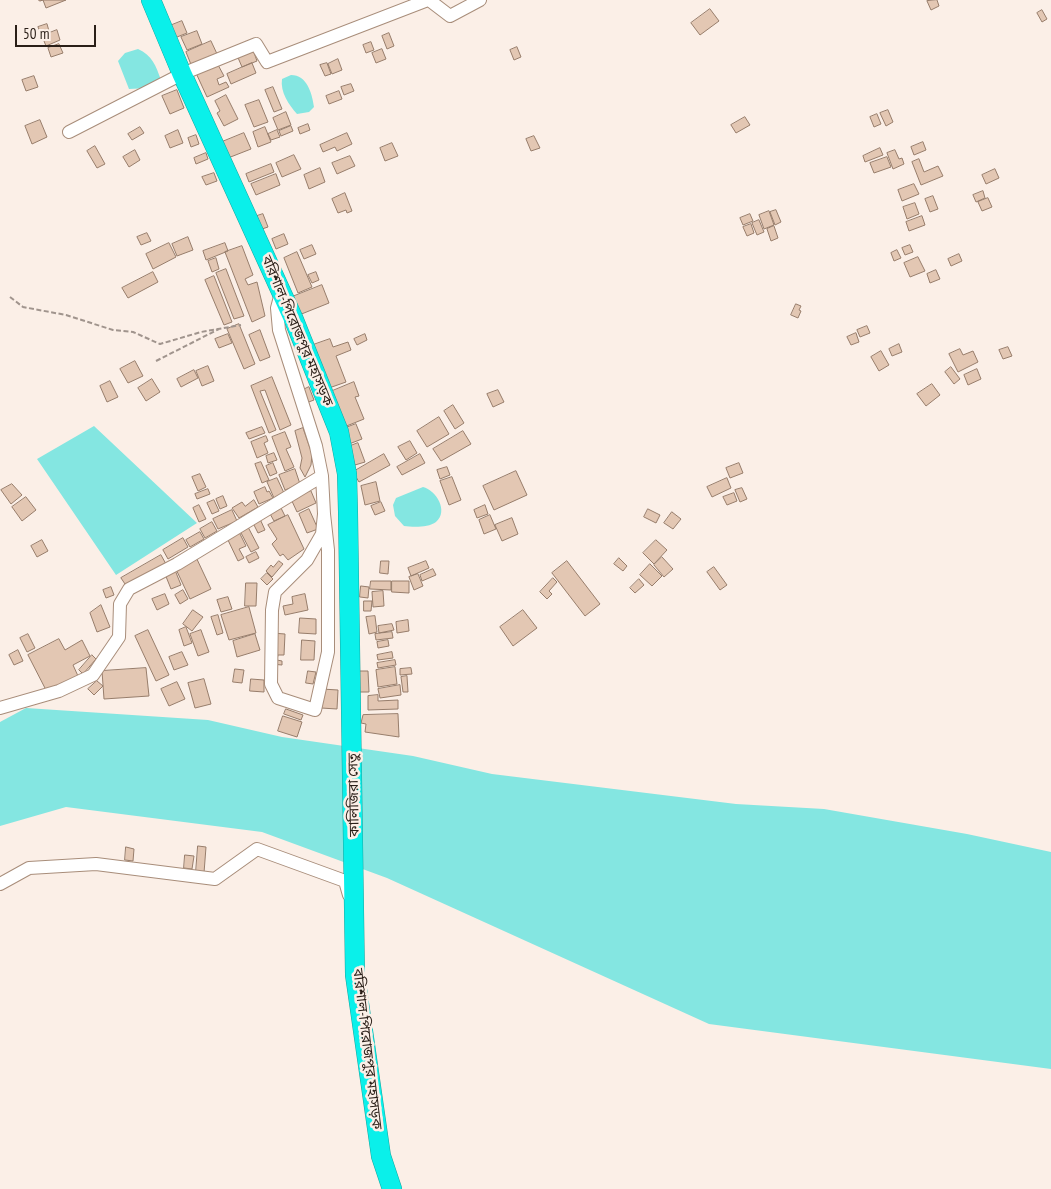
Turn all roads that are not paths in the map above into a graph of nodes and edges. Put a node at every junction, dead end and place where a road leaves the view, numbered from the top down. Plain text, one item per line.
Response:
1 (151, 0) edge
2 (428, 0) edge
3 (480, 0) edge
4 (182, 74) junction
5 (69, 132) dead end
6 (282, 293) junction
7 (322, 476) junction
8 (324, 514) junction
9 (352, 684) joint
10 (0, 708) edge
11 (0, 884) edge
12 (355, 915) junction
13 (392, 1189) edge

1 - 4 highway, বরিশাল-পিরোজপুর মহাসড়ক
2 - 3 street
2 - 4 street
4 - 5 street
4 - 6 highway, বরিশাল-পিরোজপুর মহাসড়ক
6 - 7 street
6 - 9 highway, বরিশাল-পিরোজপুর মহাসড়ক
7 - 8 street
7 - 10 street
8 - 8 street
9 - 12 highway, কালিজিরা সেতু
11 - 12 street
12 - 13 highway, বরিশাল-পিরোজপুর মহাসড়ক

